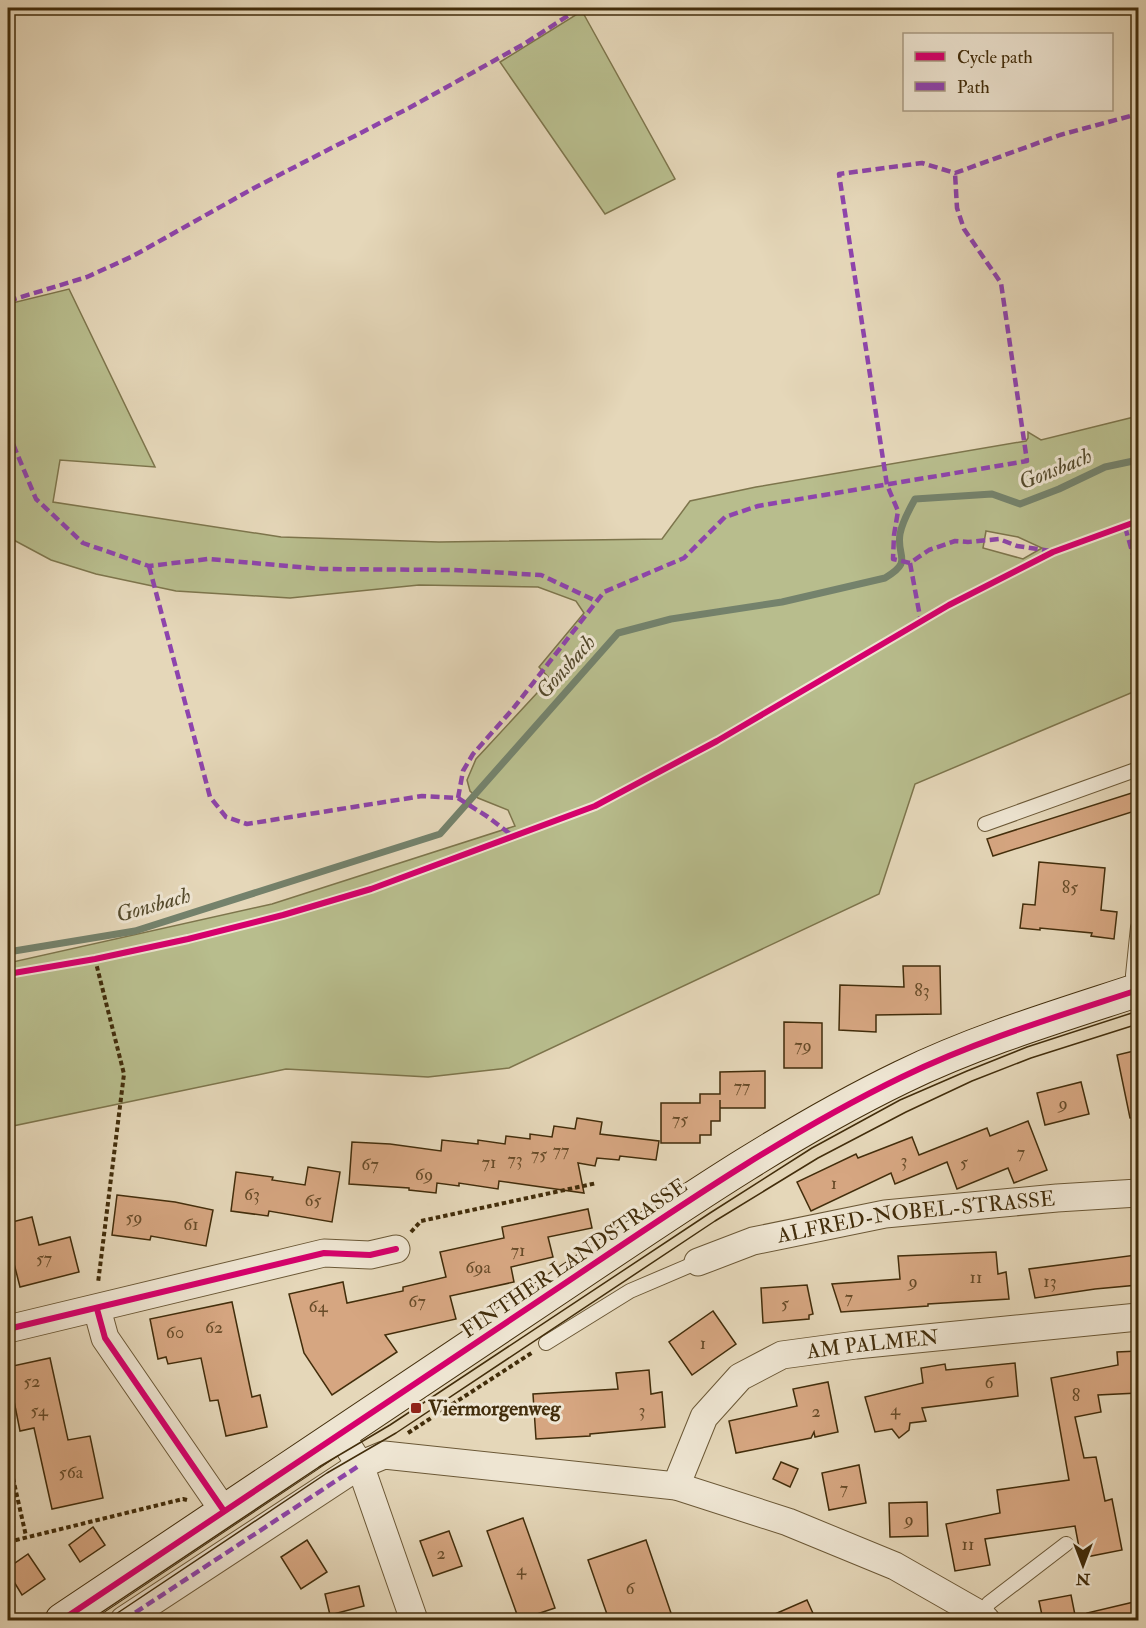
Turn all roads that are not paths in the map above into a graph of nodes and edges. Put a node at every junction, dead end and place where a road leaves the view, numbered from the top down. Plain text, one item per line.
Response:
1 (1138, 769) edge
2 (985, 824) dead end
3 (1138, 927) edge
4 (1137, 991) edge
5 (1138, 1193) edge
6 (396, 1249) dead end
7 (698, 1262) joint
8 (98, 1298) junction
9 (1138, 1317) edge
10 (8, 1329) edge
11 (544, 1345) road end
12 (340, 1434) junction
13 (360, 1465) junction
14 (676, 1486) junction
15 (224, 1511) junction
16 (1066, 1544) dead end
17 (983, 1618) edge
18 (62, 1620) edge
19 (124, 1620) edge
20 (414, 1620) edge

1 - 2 lane
3 - 4 lane
4 - 12 main road, FINTHER LANDSTRASSE
5 - 7 street, ALFRED-NOBEL-STRASSE
6 - 8 street
7 - 11 lane
8 - 10 street
8 - 15 street
9 - 14 street, AM PALMEN
12 - 13 street
12 - 15 main road, FINTHER LANDSTRASSE
13 - 14 street
13 - 19 street
13 - 20 street
14 - 17 street
15 - 18 main road, FINTHER LANDSTRASSE
16 - 17 lane

